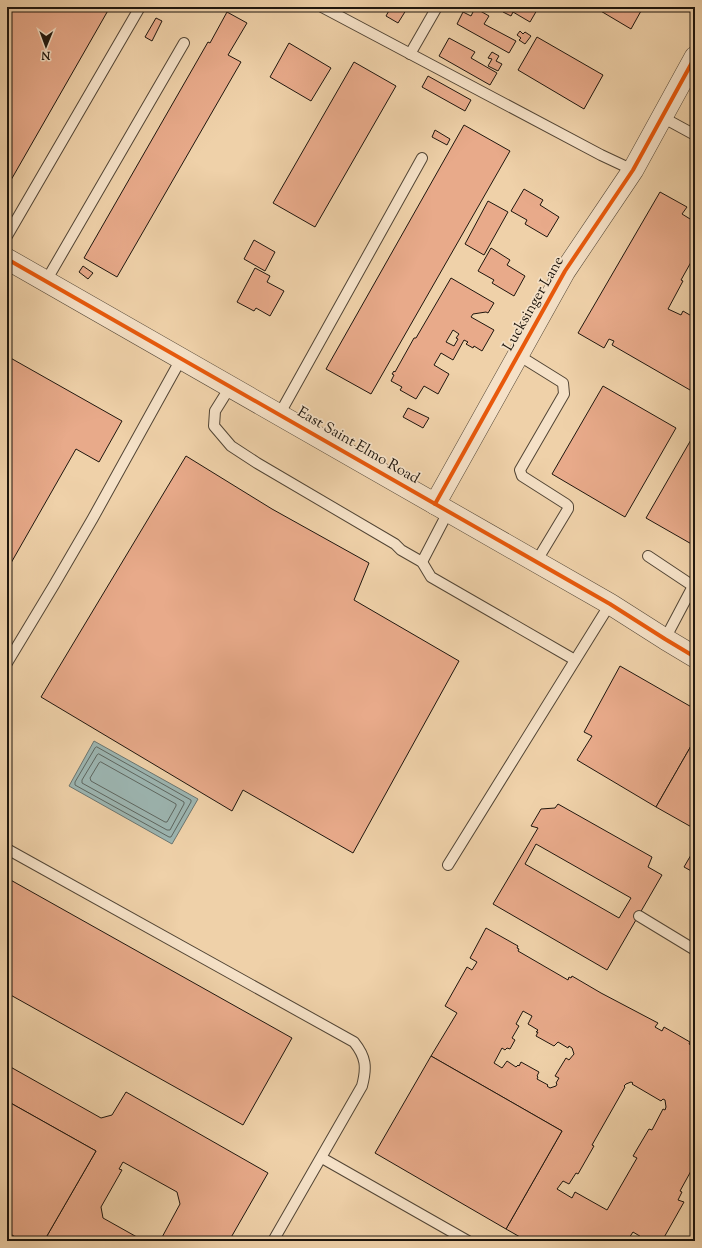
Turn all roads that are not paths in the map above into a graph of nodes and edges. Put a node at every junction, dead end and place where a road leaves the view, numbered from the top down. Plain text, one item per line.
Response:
1 (140, 7) edge
2 (322, 7) edge
3 (437, 7) edge
4 (184, 43) dead end
5 (410, 54) junction
6 (695, 57) edge
7 (662, 117) junction
8 (695, 135) edge
9 (422, 158) dead end
10 (633, 170) junction
11 (7, 236) edge
12 (7, 259) edge
13 (46, 281) junction
14 (518, 355) junction
15 (181, 359) junction
16 (230, 387) junction
17 (279, 415) junction
18 (441, 508) junction
19 (648, 556) dead end
20 (422, 562) junction
21 (536, 562) junction
22 (694, 587) edge
23 (610, 604) junction
24 (665, 639) junction
25 (695, 657) edge
26 (575, 660) junction
27 (7, 663) edge
28 (7, 849) edge
29 (448, 865) dead end
30 (638, 916) dead end
31 (695, 950) edge
32 (322, 1158) junction
33 (274, 1241) edge
34 (468, 1241) edge

1 - 11 lane
2 - 5 lane
3 - 5 lane
4 - 13 lane
5 - 10 lane
6 - 7 street, Lucksinger Lane
7 - 8 lane
7 - 10 street, Lucksinger Lane
9 - 17 lane
10 - 14 street, Lucksinger Lane
12 - 13 street, East Saint Elmo Road
13 - 15 street, East Saint Elmo Road
14 - 18 street, Lucksinger Lane
14 - 21 lane
15 - 16 street, East Saint Elmo Road
15 - 27 lane
16 - 17 street, East Saint Elmo Road
16 - 20 lane
17 - 18 street, East Saint Elmo Road
18 - 20 lane
18 - 21 street, East Saint Elmo Road
19 - 22 lane
20 - 26 lane
21 - 23 street, East Saint Elmo Road
22 - 24 lane
23 - 24 street, East Saint Elmo Road
23 - 26 lane
24 - 25 street, East Saint Elmo Road
26 - 29 lane
28 - 32 lane
30 - 31 lane
32 - 33 lane
32 - 34 lane

